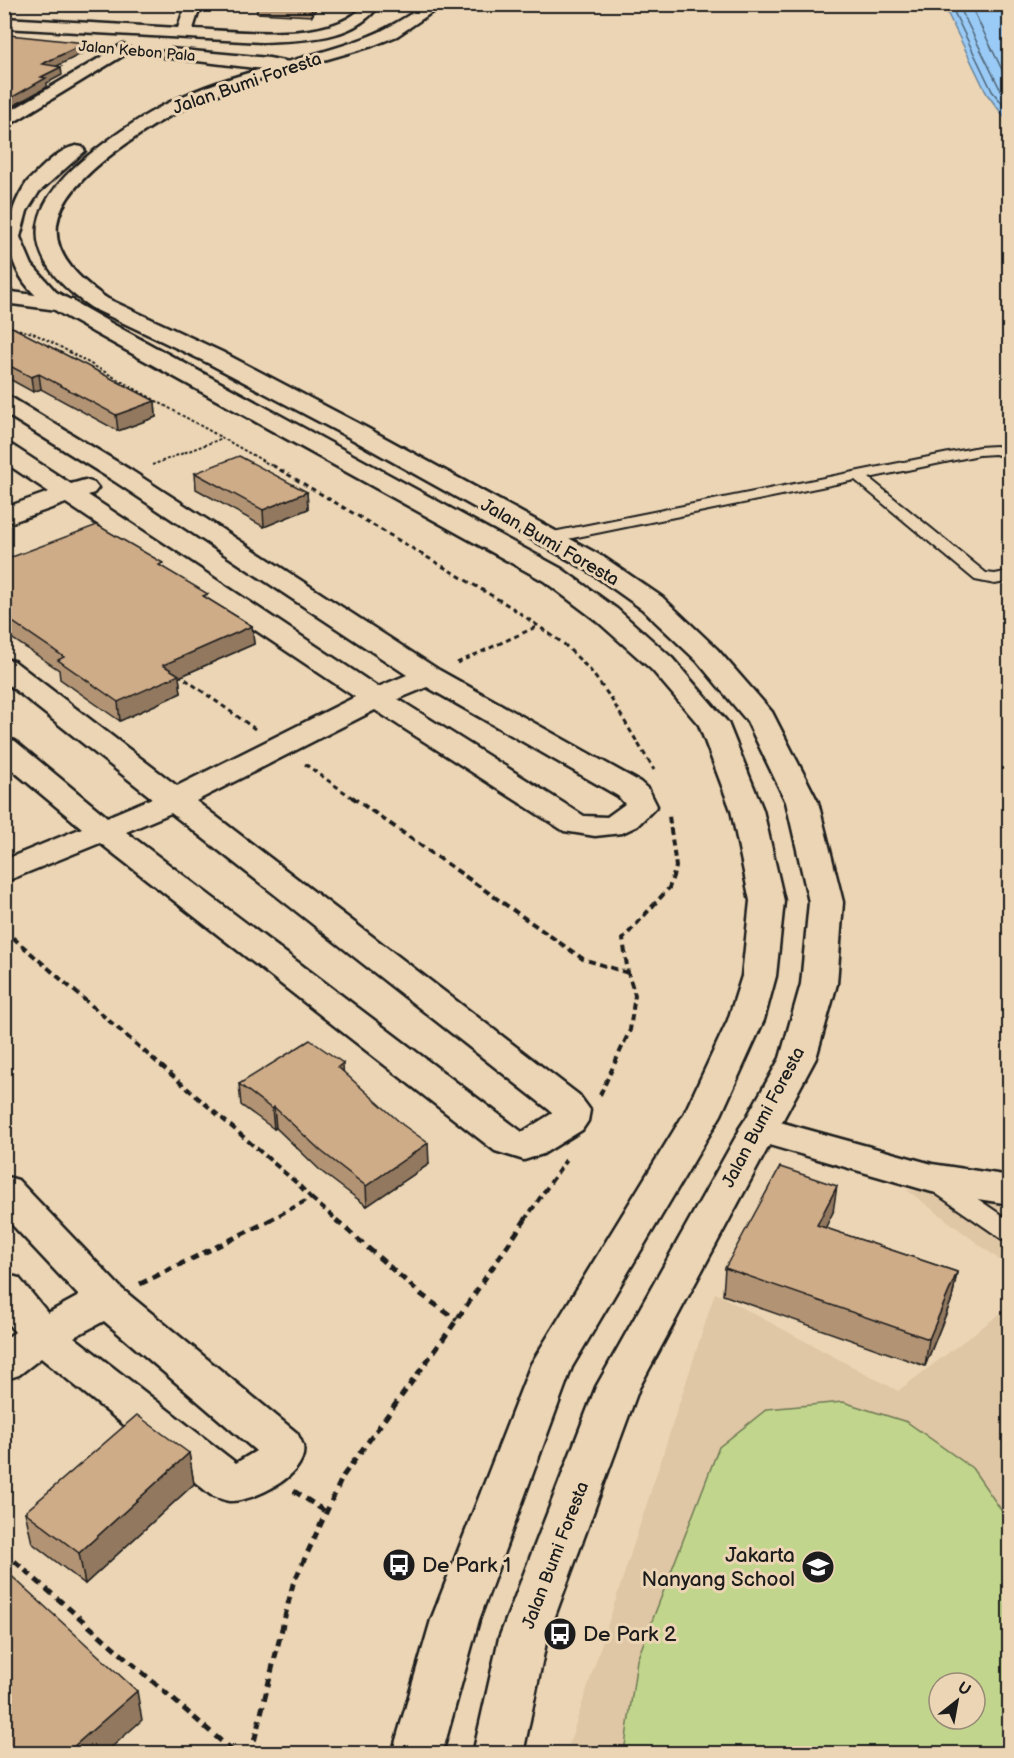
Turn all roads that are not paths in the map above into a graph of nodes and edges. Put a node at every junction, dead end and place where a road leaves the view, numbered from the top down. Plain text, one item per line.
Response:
1 (37, 4) edge
2 (194, 4) edge
3 (373, 4) edge
4 (410, 4) edge
5 (437, 4) edge
6 (4, 23) edge
7 (35, 24) junction
8 (184, 33) junction
9 (99, 47) dead end
10 (156, 52) dead end
11 (270, 63) junction
12 (288, 67) junction
13 (4, 123) edge
14 (121, 129) junction
15 (7, 239) edge
16 (4, 297) edge
17 (65, 305) junction
18 (214, 358) junction
19 (182, 369) junction
20 (4, 403) edge
21 (4, 451) edge
22 (1010, 454) edge
23 (857, 475) junction
24 (123, 476) junction
25 (70, 493) junction
26 (4, 517) edge
27 (548, 538) junction
28 (1010, 576) edge
29 (4, 668) edge
30 (429, 676) junction
31 (376, 698) junction
32 (4, 747) edge
33 (174, 800) junction
34 (104, 830) junction
35 (4, 872) edge
36 (758, 1129) junction
37 (932, 1178) junction
38 (4, 1190) edge
39 (1010, 1190) edge
40 (1010, 1233) edge
41 (4, 1288) edge
42 (107, 1300) junction
43 (42, 1335) junction
44 (4, 1364) edge
45 (417, 1754) edge
46 (498, 1754) edge

1 - 7 main road
2 - 8 main road
3 - 8 main road
4 - 11 main road, Jalan Bumi Foresta
5 - 12 main road, Jalan Bumi Foresta
6 - 7 main road
7 - 8 main road
9 - 13 main road, Jalan Kebon Pala
10 - 11 main road, Jalan Kebon Pala
11 - 12 main road, Jalan Kebon Pala
11 - 14 main road, Jalan Bumi Foresta
12 - 14 main road, Jalan Bumi Foresta
14 - 15 main road, Jalan Bumi Foresta
14 - 18 main road, Jalan Bumi Foresta
15 - 17 main road, Jalan Bumi Foresta
16 - 17 main road
17 - 19 main road, Jalan Bumi Foresta
18 - 19 main road
18 - 27 main road, Jalan Bumi Foresta
19 - 45 main road, Jalan Bumi Foresta
20 - 24 main road
21 - 25 main road
22 - 23 lane
23 - 27 lane
23 - 28 lane
24 - 25 main road
24 - 30 main road
25 - 26 main road
25 - 31 main road
27 - 36 main road, Jalan Bumi Foresta
29 - 33 main road
30 - 31 main road
30 - 31 main road
31 - 33 main road
32 - 34 main road
33 - 34 main road
33 - 34 main road
34 - 35 main road
36 - 37 main road
36 - 46 main road, Jalan Bumi Foresta
37 - 39 main road
37 - 40 lane
38 - 42 main road
41 - 43 main road
42 - 43 main road
42 - 43 main road
43 - 44 main road

